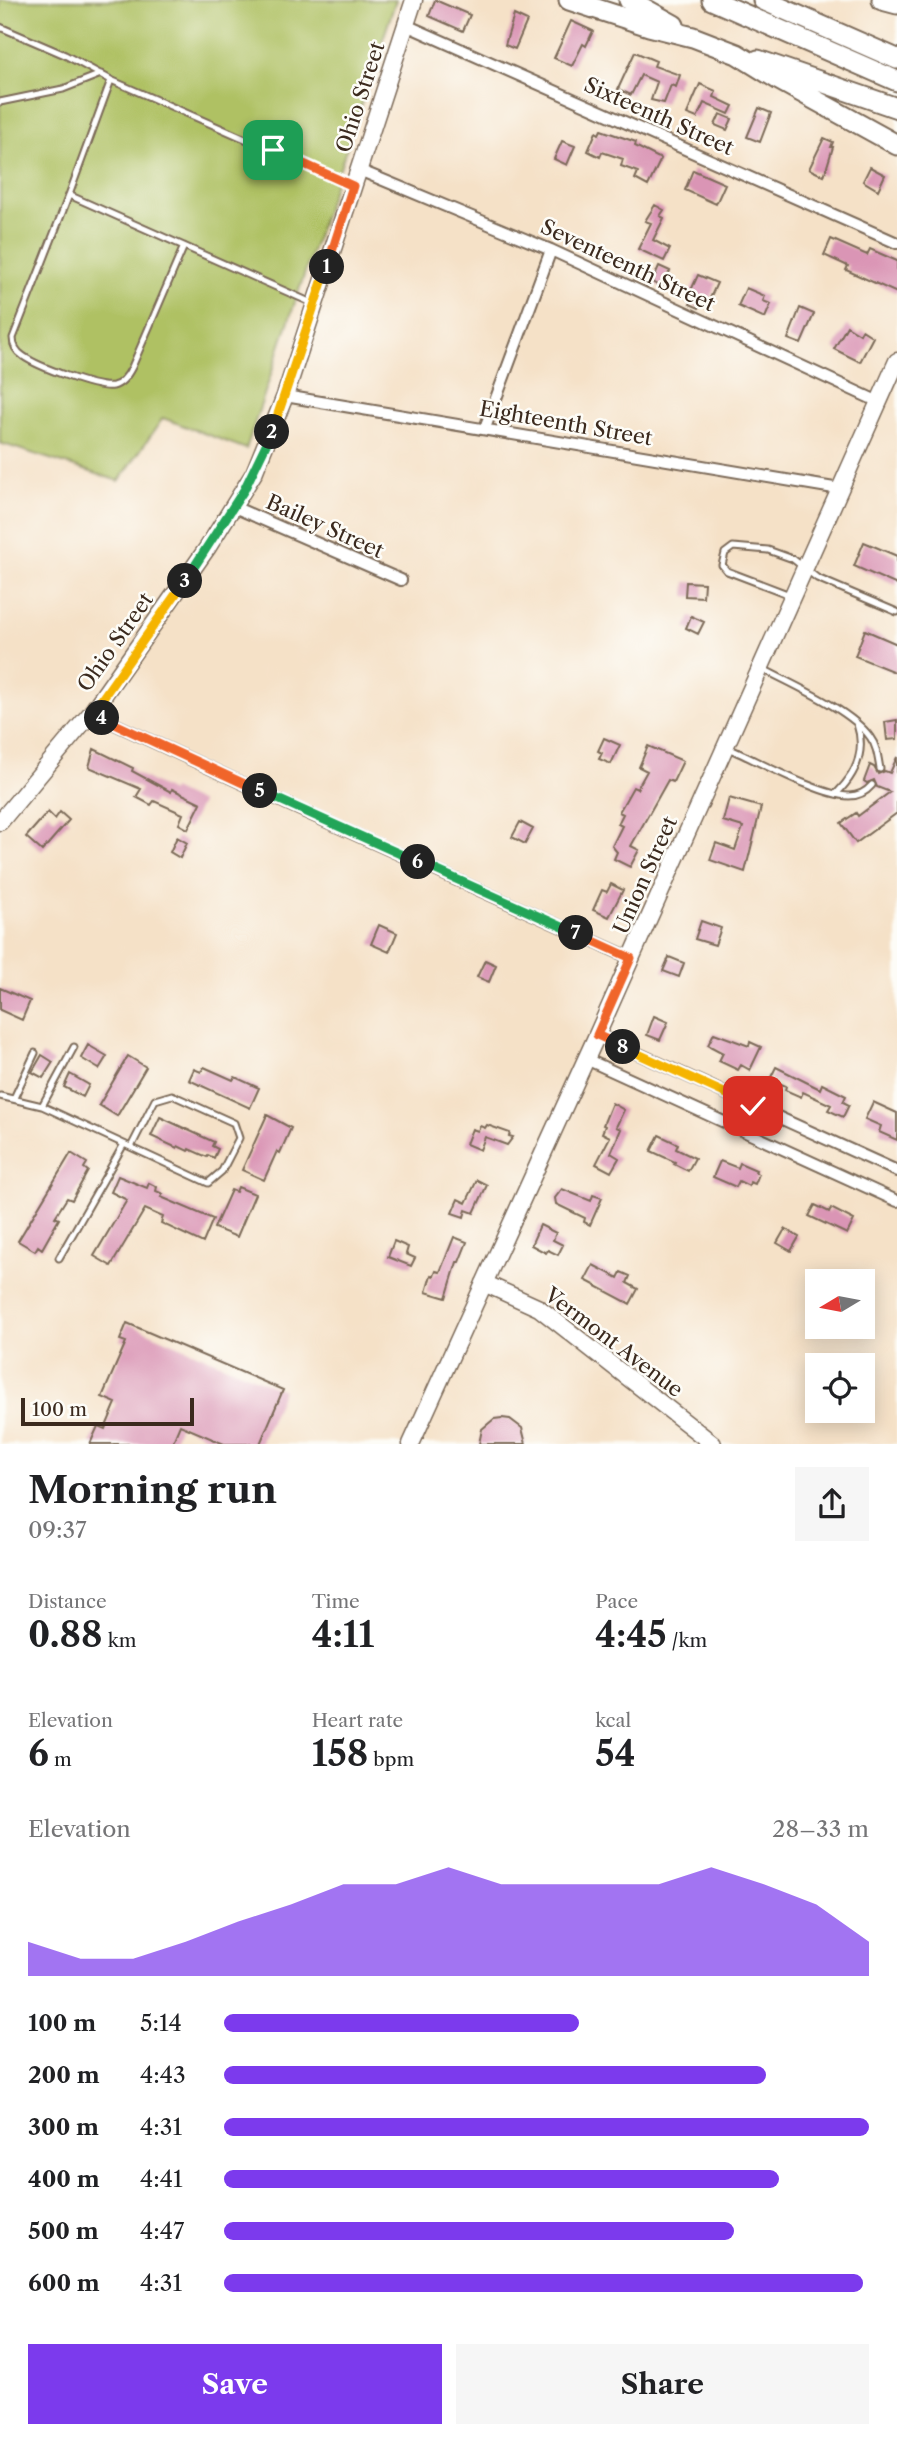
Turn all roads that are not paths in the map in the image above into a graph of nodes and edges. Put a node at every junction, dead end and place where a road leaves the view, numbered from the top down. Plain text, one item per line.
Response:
1 (413, 0) edge
2 (569, 0) edge
3 (629, 0) edge
4 (712, 0) edge
5 (763, 0) edge
6 (882, 0) edge
7 (897, 4) edge
8 (406, 25) junction
9 (0, 27) edge
10 (693, 37) junction
11 (737, 54) junction
12 (897, 59) edge
13 (101, 74) junction
14 (111, 80) junction
15 (897, 81) edge
16 (0, 102) edge
17 (897, 108) edge
18 (897, 145) edge
19 (356, 178) junction
20 (69, 195) junction
21 (897, 243) edge
22 (184, 246) junction
23 (551, 250) junction
24 (315, 304) junction
25 (897, 360) edge
26 (285, 396) junction
27 (879, 402) junction
28 (485, 428) junction
29 (840, 489) junction
30 (233, 507) junction
31 (804, 569) junction
32 (401, 580) dead end
33 (792, 596) junction
34 (897, 612) edge
35 (760, 667) junction
36 (92, 713) junction
37 (856, 722) junction
38 (725, 747) junction
39 (880, 769) dead end
40 (872, 785) dead end
41 (838, 793) junction
42 (0, 822) edge
43 (631, 958) junction
44 (597, 1035) junction
45 (74, 1046) dead end
46 (35, 1054) dead end
47 (586, 1059) junction
48 (0, 1096) edge
49 (14, 1098) junction
50 (42, 1106) junction
51 (127, 1146) junction
52 (897, 1171) edge
53 (897, 1201) edge
54 (59, 1258) dead end
55 (484, 1283) junction
56 (411, 1444) edge
57 (713, 1444) edge

1 - 8 main road, Ohio Street
2 - 10 highway
3 - 10 highway
4 - 15 highway
5 - 12 highway
6 - 7 highway
8 - 19 main road, Ohio Street
8 - 21 street, Sixteenth Street
9 - 13 lane
10 - 11 highway
11 - 17 highway
11 - 18 highway
13 - 14 lane
13 - 16 lane
14 - 19 lane
14 - 20 lane
19 - 23 street, Seventeenth Street
19 - 24 main road, Ohio Street
20 - 22 lane
20 - 22 lane
22 - 24 lane
23 - 27 street, Seventeenth Street
23 - 28 street
24 - 26 main road, Ohio Street
25 - 27 main road, Union Street
26 - 28 street, Eighteenth Street
26 - 30 main road, Ohio Street
27 - 29 main road, Union Street
28 - 29 street, Eighteenth Street
29 - 31 main road, Union Street
30 - 32 street, Bailey Street
30 - 36 main road, Ohio Street
31 - 33 main road, Union Street
31 - 33 lane
31 - 34 lane
33 - 35 main road, Union Street
35 - 37 lane
35 - 38 main road, Union Street
36 - 42 main road, Ohio Street
36 - 43 street
37 - 39 lane
37 - 41 lane
38 - 41 lane
38 - 43 main road, Union Street
40 - 41 lane
43 - 44 main road, Union Street
44 - 47 main road, Union Street
44 - 52 street
45 - 50 lane
46 - 49 lane
47 - 53 street
47 - 55 main road, Union Street
48 - 49 lane
49 - 50 lane
50 - 51 lane
51 - 51 lane
51 - 54 lane
55 - 56 main road, Union Street
55 - 57 main road, Vermont Avenue

